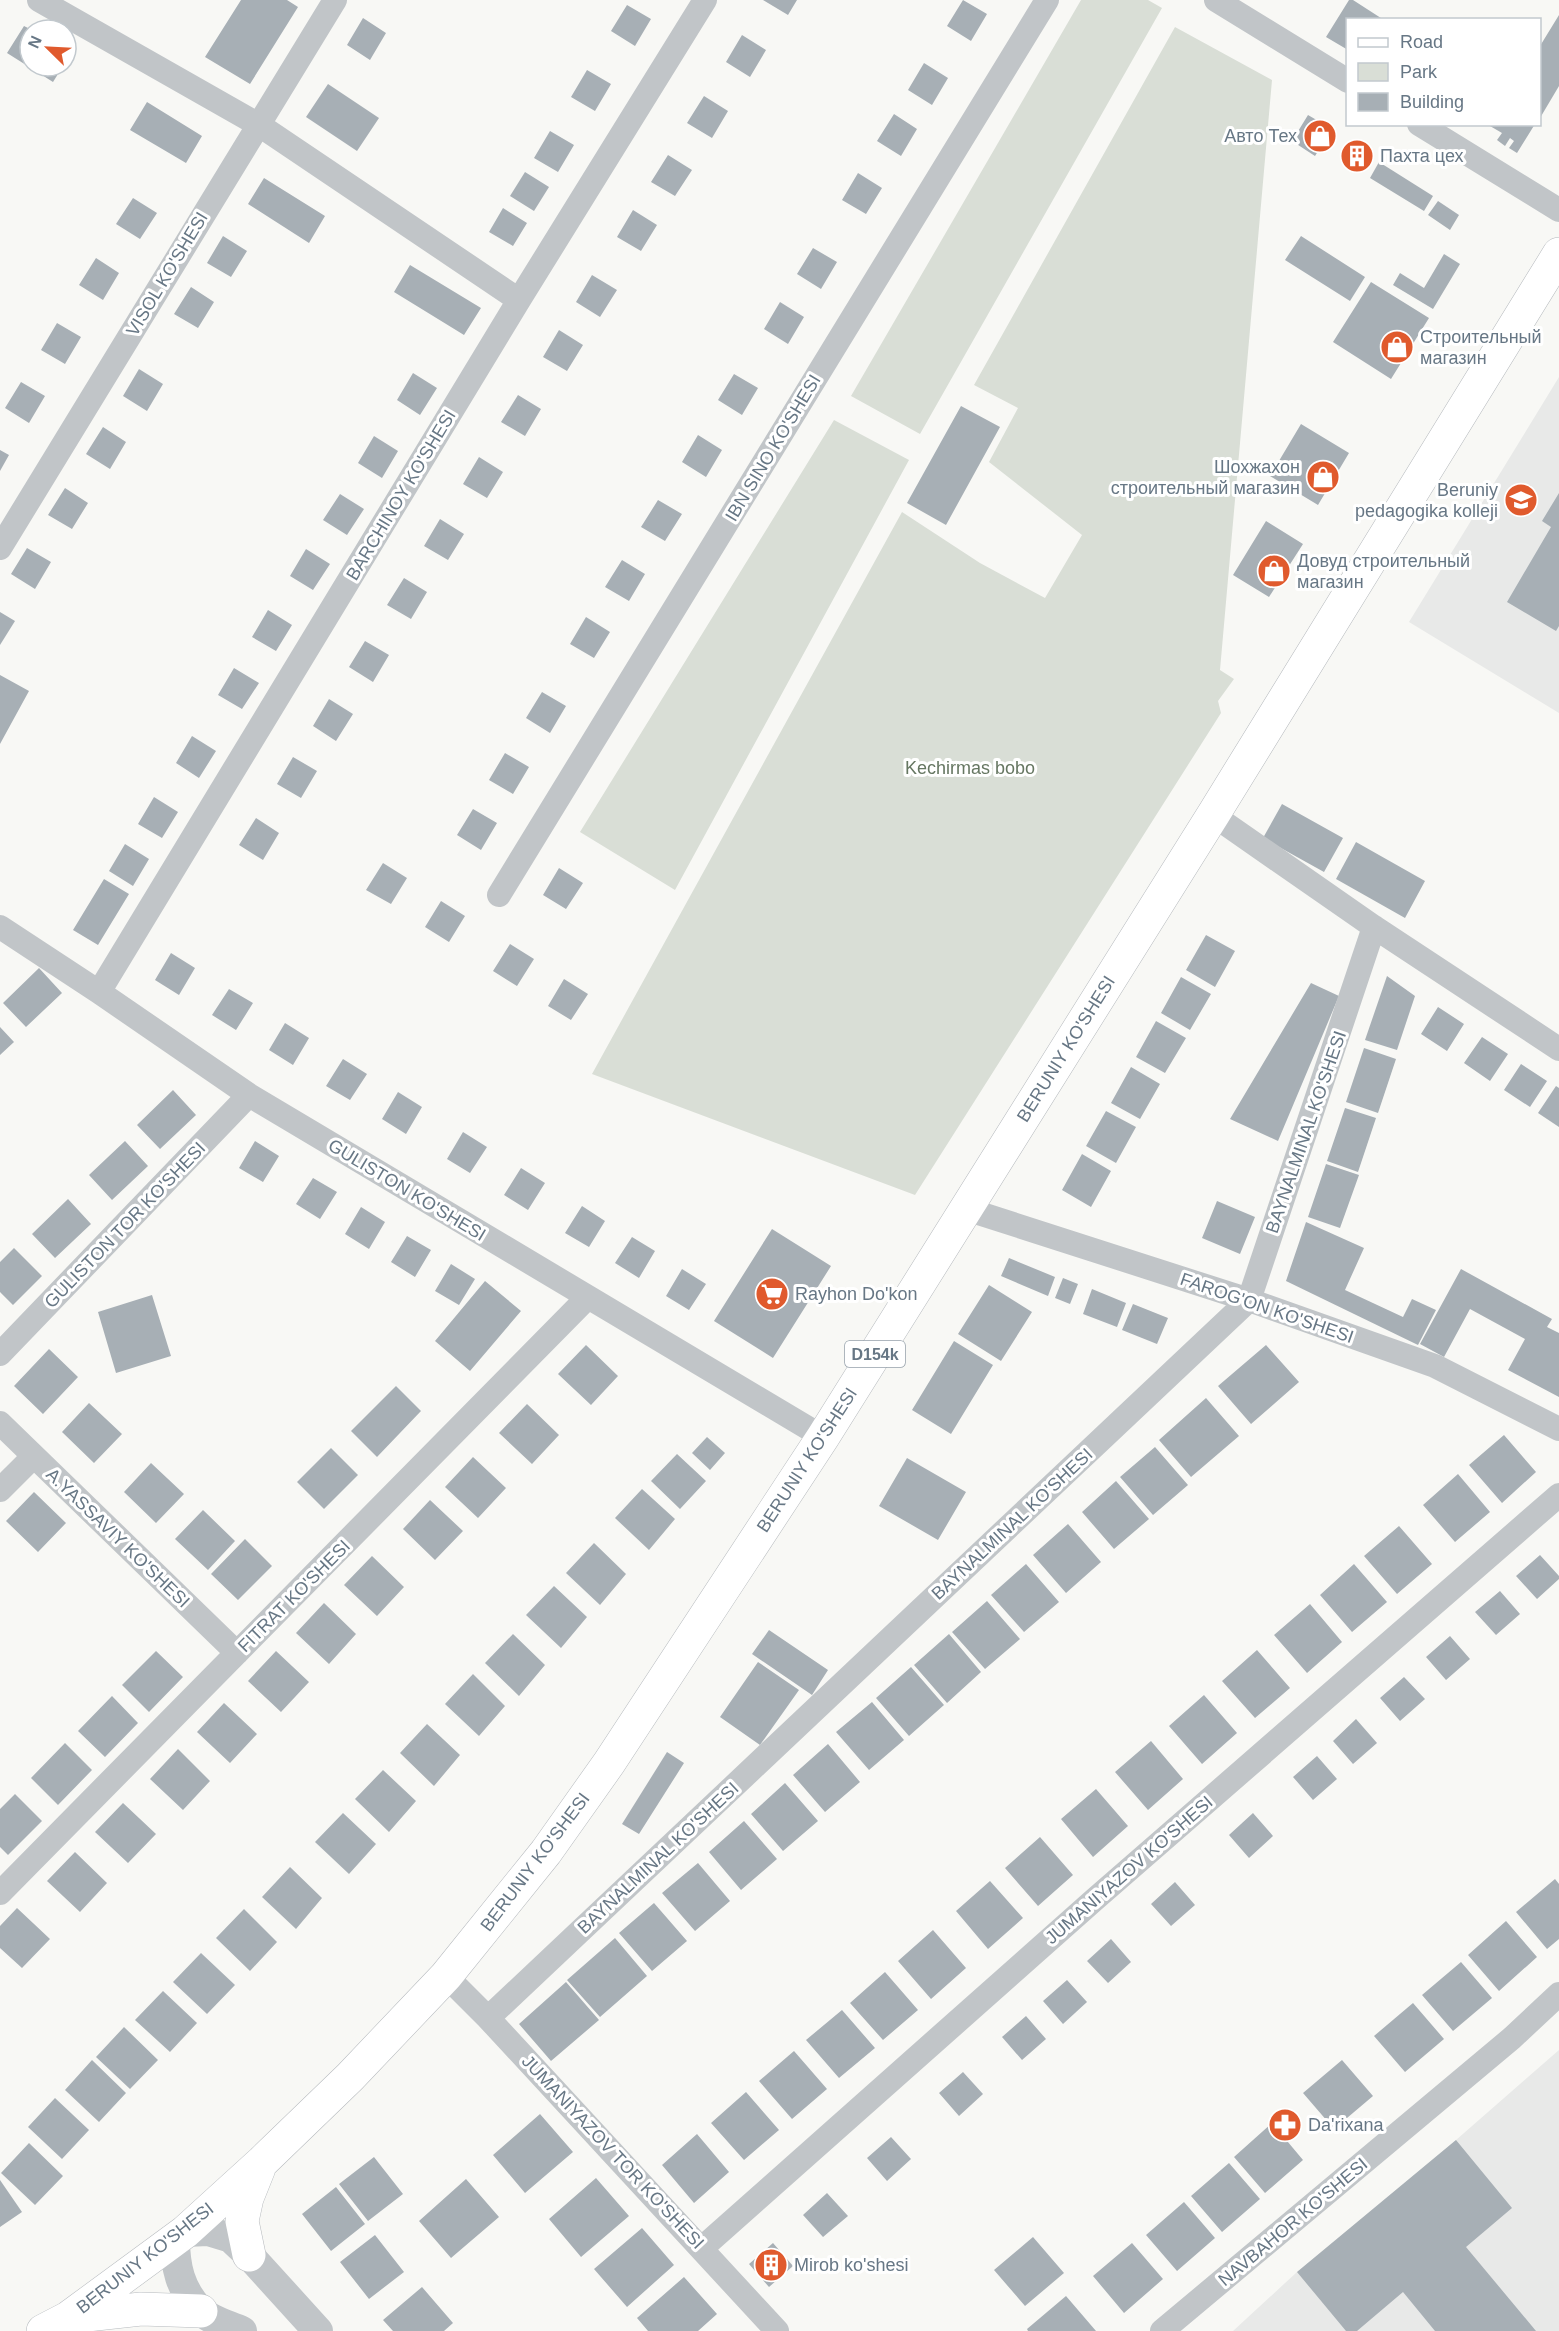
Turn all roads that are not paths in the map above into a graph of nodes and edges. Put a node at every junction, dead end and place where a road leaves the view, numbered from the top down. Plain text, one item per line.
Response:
1 (39, 0) edge
2 (335, 0) edge
3 (705, 0) edge
4 (1047, 0) edge
5 (1216, 0) edge
6 (1346, 80) edge
7 (258, 124) junction
8 (1422, 126) edge
9 (1559, 210) edge
10 (1559, 254) edge
11 (519, 300) junction
12 (0, 548) edge
13 (1213, 814) junction
14 (499, 895) dead end
15 (1374, 927) junction
16 (4, 934) edge
17 (99, 992) junction
18 (1559, 1049) edge
19 (249, 1095) junction
20 (966, 1209) junction
21 (587, 1298) junction
22 (1249, 1300) junction
23 (0, 1354) edge
24 (0, 1423) edge
25 (1559, 1429) edge
26 (823, 1437) junction
27 (33, 1457) junction
28 (0, 1490) edge
29 (1559, 1495) edge
30 (237, 1653) junction
31 (0, 1893) edge
32 (446, 1976) junction
33 (1559, 1994) edge
34 (488, 2018) junction
35 (262, 2162) junction
36 (180, 2236) junction
37 (702, 2248) junction
38 (249, 2255) junction
39 (201, 2311) junction
40 (55, 2324) edge
41 (242, 2331) edge
42 (318, 2331) edge
43 (777, 2331) edge
44 (1162, 2331) edge

1 - 7 street
2 - 7 street, VISOL KO'SHESI
3 - 11 street, BARCHINOY KO'SHESI
4 - 14 street, IBN SINO KO'SHESI
5 - 6 street
7 - 11 street
7 - 12 street, VISOL KO'SHESI
8 - 9 street
10 - 13 main road, BERUNIY KO'SHESI / D154k
11 - 17 street, BARCHINOY KO'SHESI
13 - 15 street
13 - 20 main road, BERUNIY KO'SHESI / D154k
15 - 18 street
15 - 22 street, BAYNALMINAL KO'SHESI
16 - 17 street, GULISTON KO'SHESI
17 - 19 street, GULISTON KO'SHESI
19 - 21 street, GULISTON KO'SHESI
19 - 23 street, GULISTON TOR KO'SHESI
20 - 22 street, FAROG'ON KO'SHESI
20 - 26 main road, BERUNIY KO'SHESI / D154k
21 - 26 street, GULISTON KO'SHESI
21 - 30 street, FITRAT KO'SHESI
22 - 25 street, FAROG'ON KO'SHESI
22 - 34 street, BAYNALMINAL KO'SHESI
24 - 27 street, A.YASSAVIY KO'SHESI
26 - 32 main road, BERUNIY KO'SHESI / D154k
27 - 28 street
27 - 30 street, A.YASSAVIY KO'SHESI
29 - 37 street, JUMANIYAZOV KO'SHESI
30 - 31 street, FITRAT KO'SHESI
32 - 34 street, JUMANIYAZOV TOR KO'SHESI
32 - 35 main road, BERUNIY KO'SHESI / D154k
33 - 44 street, NAVBAHOR KO'SHESI
34 - 37 street, JUMANIYAZOV TOR KO'SHESI
35 - 36 main road, BERUNIY KO'SHESI / D154k
35 - 38 main road
36 - 38 street
36 - 39 street
36 - 40 main road, BERUNIY KO'SHESI / D154k
37 - 43 street, JUMANIYAZOV TOR KO'SHESI
38 - 42 street
39 - 40 main road
39 - 41 street

